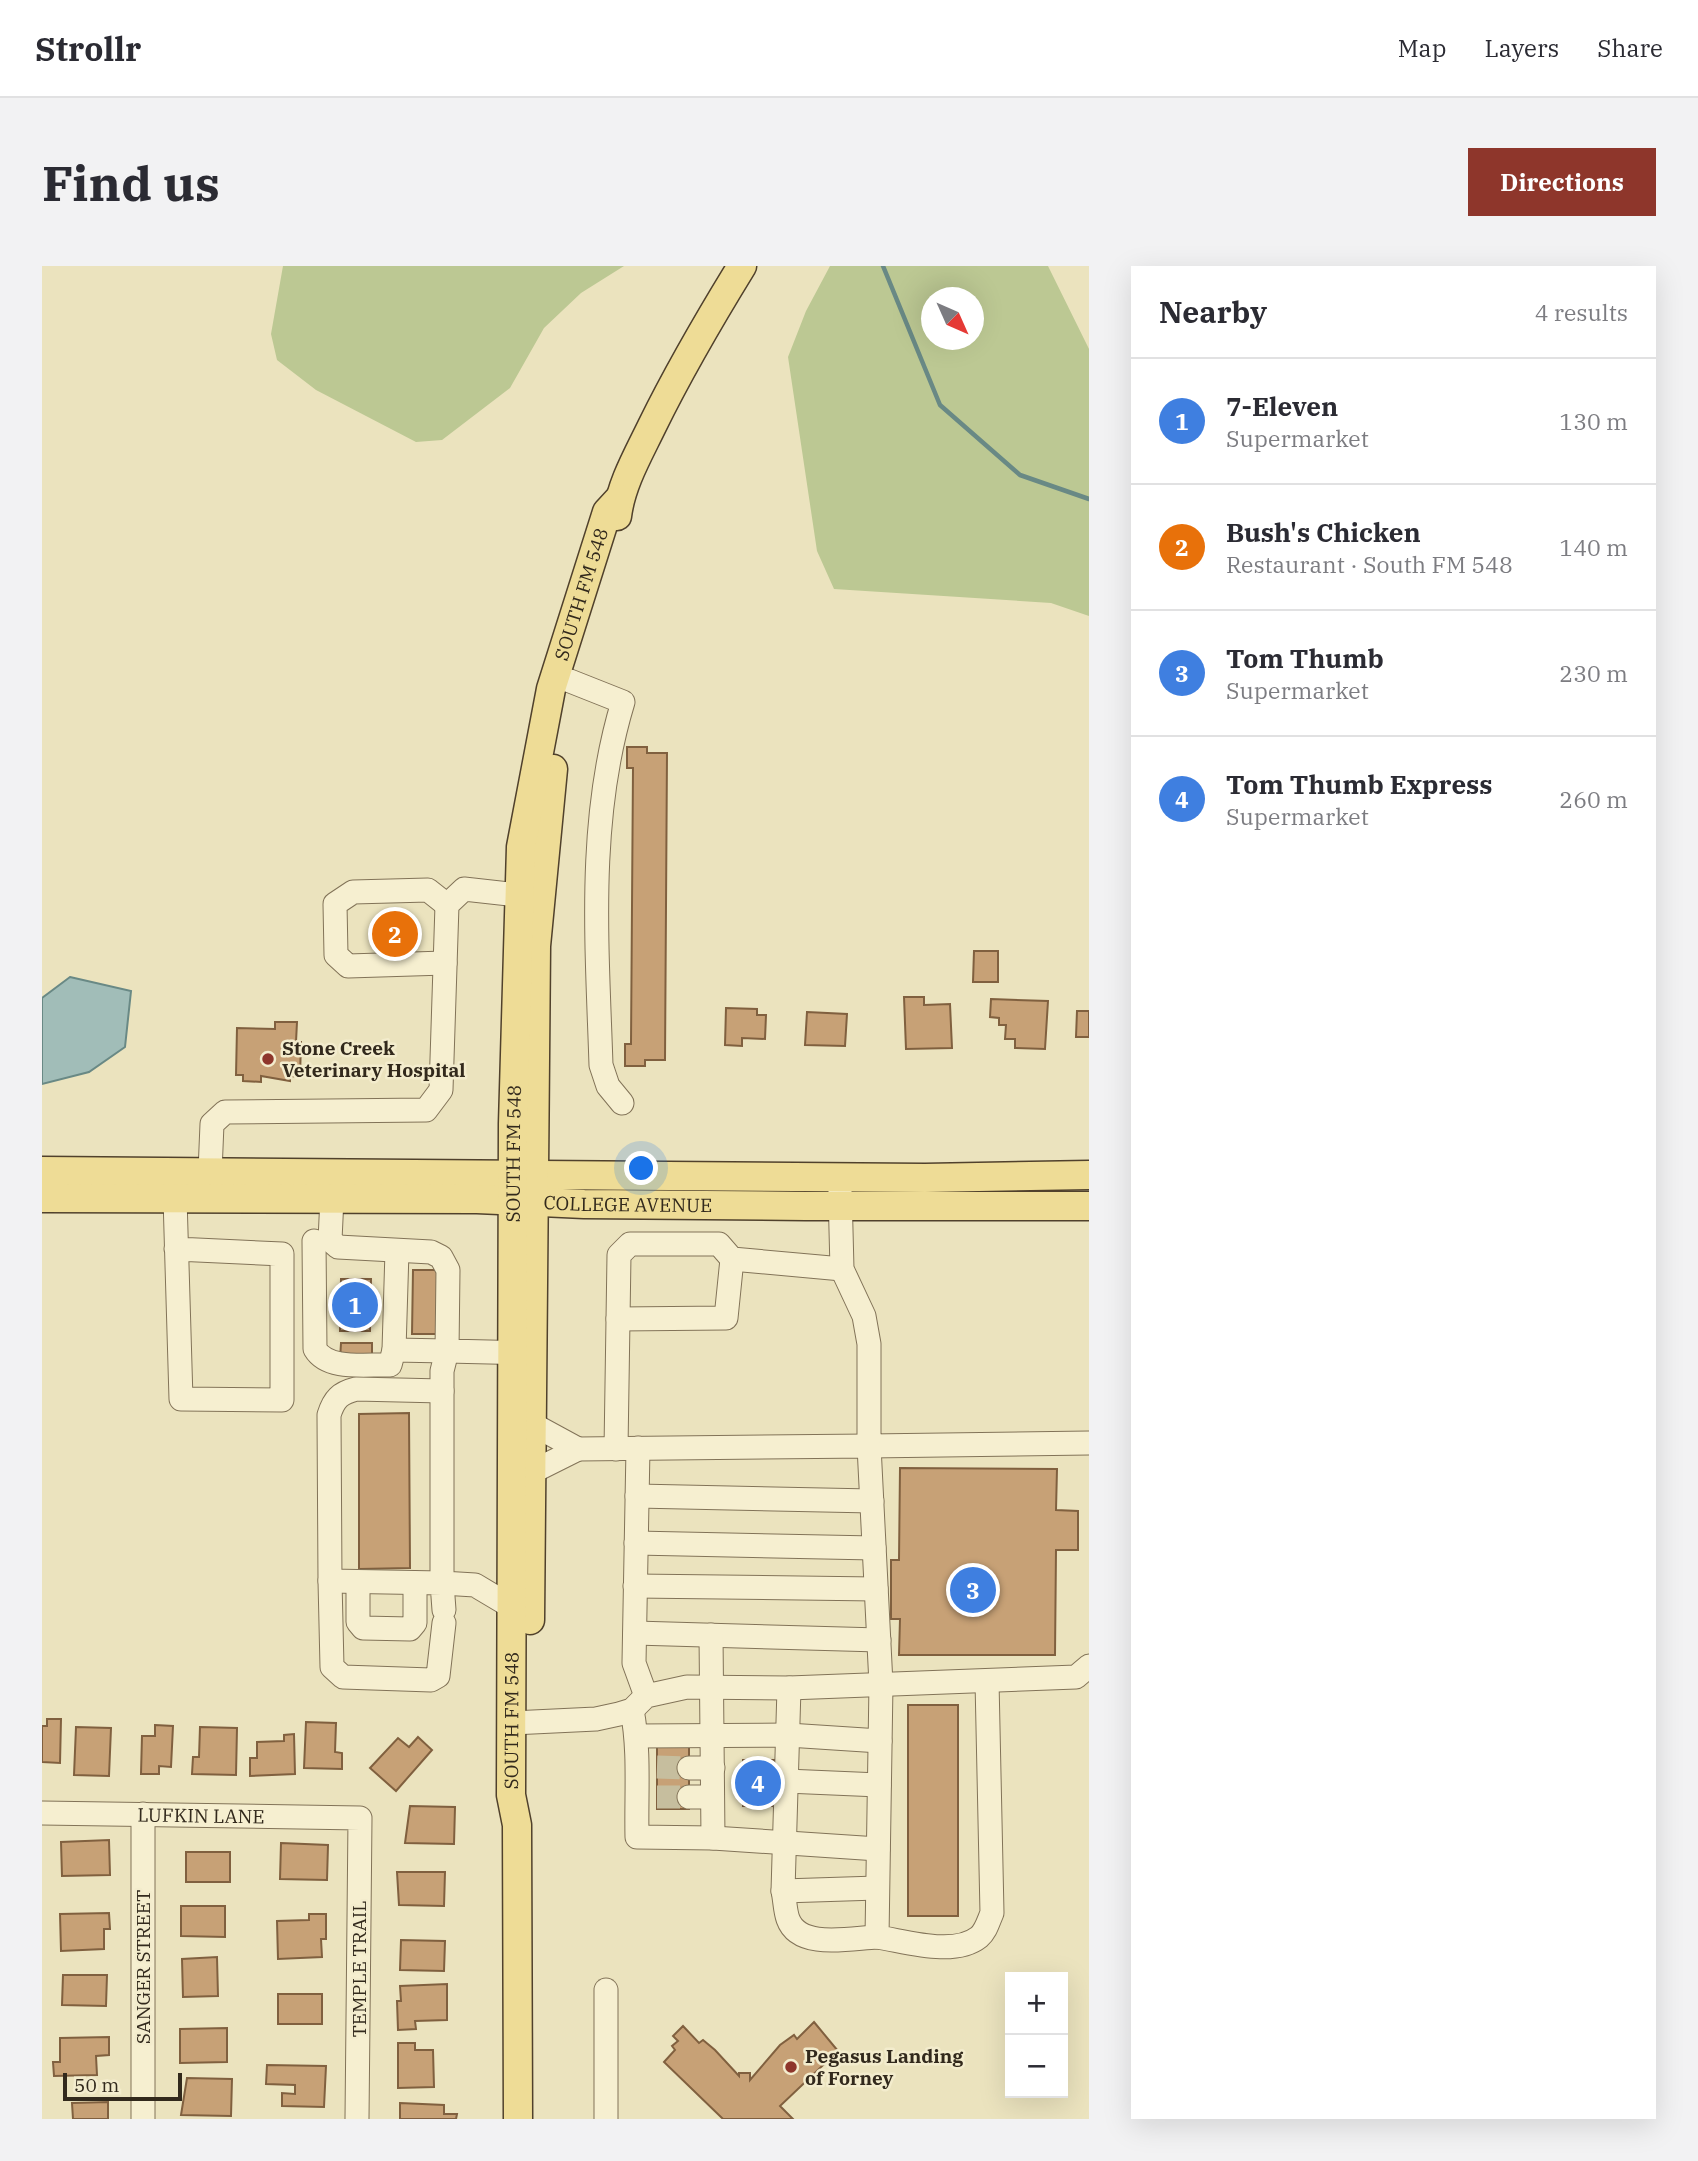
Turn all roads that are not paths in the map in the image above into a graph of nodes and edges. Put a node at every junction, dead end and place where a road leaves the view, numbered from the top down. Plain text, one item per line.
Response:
1 (742, 266) edge
2 (619, 499) junction
3 (570, 681) junction
4 (518, 895) junction
5 (447, 905) junction
6 (445, 963) junction
7 (622, 1103) dead end
8 (42, 1171) edge
9 (210, 1172) junction
10 (1089, 1175) edge
11 (840, 1177) junction
12 (523, 1189) junction
13 (42, 1198) edge
14 (175, 1198) junction
15 (332, 1198) junction
16 (841, 1206) junction
17 (1089, 1206) edge
18 (322, 1240) junction
19 (176, 1249) junction
20 (397, 1251) junction
21 (282, 1254) junction
22 (732, 1258) junction
23 (842, 1269) junction
24 (618, 1319) junction
25 (394, 1350) junction
26 (447, 1351) junction
27 (522, 1352) junction
28 (442, 1391) junction
29 (532, 1424) junction
30 (1089, 1443) edge
31 (869, 1446) junction
32 (627, 1448) junction
33 (578, 1449) junction
34 (531, 1472) junction
35 (637, 1496) junction
36 (872, 1502) junction
37 (636, 1544) junction
38 (874, 1548) junction
39 (510, 1566) junction
40 (330, 1581) junction
41 (358, 1583) junction
42 (415, 1583) junction
43 (442, 1583) junction
44 (475, 1585) junction
45 (635, 1586) junction
46 (876, 1589) junction
47 (512, 1606) junction
48 (635, 1633) junction
49 (711, 1635) junction
50 (879, 1640) junction
51 (1089, 1666) edge
52 (987, 1681) junction
53 (881, 1684) junction
54 (711, 1687) junction
55 (789, 1688) junction
56 (639, 1703) junction
57 (521, 1723) junction
58 (714, 1735) junction
59 (788, 1735) junction
60 (637, 1736) junction
61 (880, 1741) junction
62 (689, 1768) tunnel mouth
63 (713, 1768) junction
64 (786, 1781) junction
65 (879, 1784) junction
66 (689, 1797) tunnel mouth
67 (712, 1797) junction
68 (42, 1813) edge
69 (143, 1814) junction
70 (360, 1818) joint
71 (713, 1838) junction
72 (784, 1842) junction
73 (878, 1849) junction
74 (877, 1888) junction
75 (783, 1891) junction
76 (877, 1937) junction
77 (606, 1990) dead end
78 (143, 2119) edge
79 (358, 2119) edge
80 (518, 2119) edge
81 (606, 2119) edge

1 - 2 main road, SOUTH FM 548
2 - 3 main road, SOUTH FM 548
2 - 4 main road, SOUTH FM 548
3 - 7 street
3 - 12 main road, SOUTH FM 548
4 - 5 street
4 - 12 main road, SOUTH FM 548
5 - 6 street
5 - 6 street
6 - 9 street
8 - 9 main road, COLLEGE AVENUE
9 - 12 main road, COLLEGE AVENUE
10 - 11 main road, COLLEGE AVENUE
11 - 12 main road, COLLEGE AVENUE
11 - 16 street
12 - 15 main road, COLLEGE AVENUE
12 - 16 main road, COLLEGE AVENUE
12 - 27 main road, SOUTH FM 548
13 - 14 main road, COLLEGE AVENUE
14 - 15 main road, COLLEGE AVENUE
14 - 19 street
15 - 18 street
16 - 17 main road, COLLEGE AVENUE
16 - 23 street
18 - 20 street
18 - 21 street
18 - 25 street
19 - 21 street
19 - 21 street
20 - 25 street
20 - 26 street
22 - 23 street
22 - 24 street
22 - 24 street
23 - 31 street
24 - 32 street
25 - 26 street
26 - 27 street
26 - 28 street
27 - 29 main road, SOUTH FM 548
27 - 39 main road, SOUTH FM 548
28 - 40 street
28 - 43 street
29 - 33 street
29 - 34 main road, SOUTH FM 548
30 - 31 street
31 - 32 street
31 - 36 street
32 - 33 street
32 - 35 street
33 - 34 street
34 - 57 main road, SOUTH FM 548
35 - 36 street
35 - 37 street
36 - 38 street
37 - 38 street
37 - 45 street
38 - 46 street
39 - 44 street
39 - 47 main road, SOUTH FM 548
40 - 41 street
40 - 43 street
41 - 42 street
41 - 42 street
42 - 43 street
43 - 44 street
44 - 47 street
45 - 46 street
45 - 48 street
46 - 50 street
47 - 57 main road, SOUTH FM 548
48 - 49 street
48 - 56 street
49 - 50 street
49 - 54 street
50 - 53 street
51 - 52 street
52 - 53 street
52 - 76 street
53 - 55 street
53 - 61 street
54 - 55 street
54 - 56 street
54 - 58 street
55 - 59 street
56 - 57 street
56 - 60 street
57 - 80 main road, SOUTH FM 548
58 - 59 street
58 - 60 street
58 - 63 street
59 - 61 street
59 - 64 street
60 - 71 street
61 - 65 street
62 - 63 street
63 - 67 street
64 - 65 street
64 - 72 street
65 - 73 street
66 - 67 street
67 - 71 street
68 - 69 street, LUFKIN LANE
69 - 70 street, LUFKIN LANE
69 - 78 street, SANGER STREET
70 - 79 street, TEMPLE TRAIL
71 - 72 street
72 - 73 street
72 - 75 street
73 - 74 street
74 - 75 street
74 - 76 street
75 - 76 street
77 - 81 street

